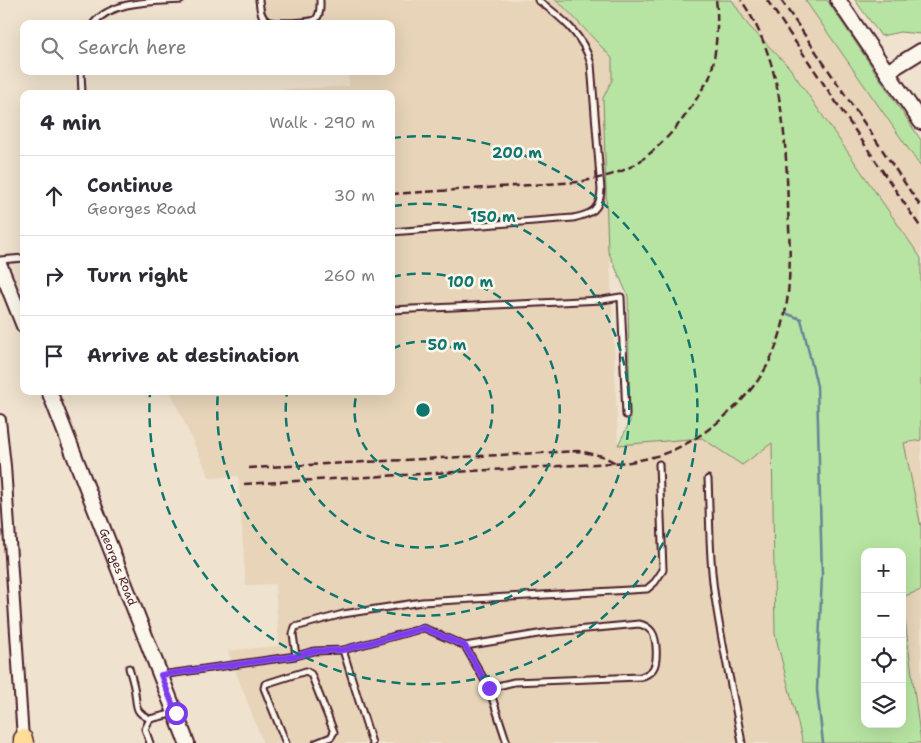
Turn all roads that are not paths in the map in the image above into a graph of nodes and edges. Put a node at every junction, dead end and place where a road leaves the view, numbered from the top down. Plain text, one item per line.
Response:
1 (181, 0) edge
2 (259, 0) edge
3 (320, 0) edge
4 (538, 0) edge
5 (838, 0) edge
6 (96, 20) edge
7 (265, 20) edge
8 (314, 20) edge
9 (921, 51) edge
10 (887, 72) junction
11 (81, 75) edge
12 (82, 90) edge
13 (921, 122) edge
14 (395, 232) edge
15 (20, 258) edge
16 (0, 260) edge
17 (0, 266) edge
18 (395, 310) edge
19 (20, 316) edge
20 (51, 395) edge
21 (626, 415) dead end
22 (0, 420) edge
23 (659, 464) dead end
24 (708, 479) dead end
25 (465, 646) junction
26 (343, 650) junction
27 (296, 656) junction
28 (129, 668) dead end
29 (161, 675) junction
30 (489, 688) junction
31 (176, 713) junction
32 (150, 719) junction
33 (23, 742) edge
34 (150, 743) edge
35 (187, 743) edge
36 (286, 743) edge
37 (316, 743) edge
38 (372, 743) edge
39 (507, 743) edge
40 (742, 743) edge

1 - 6 lane
2 - 7 lane
3 - 8 lane
4 - 14 lane
5 - 10 street
9 - 10 street
10 - 13 street
11 - 12 lane
15 - 16 lane
17 - 19 street
18 - 21 lane
20 - 29 street, Georges Road
22 - 33 street
23 - 27 lane
24 - 40 lane
25 - 26 lane
25 - 30 lane
25 - 30 lane
26 - 27 lane
26 - 38 lane
27 - 29 lane
28 - 32 lane
29 - 31 street, Georges Road
30 - 39 lane
31 - 32 lane
31 - 35 street, Georges Road
32 - 34 lane
36 - 37 lane

